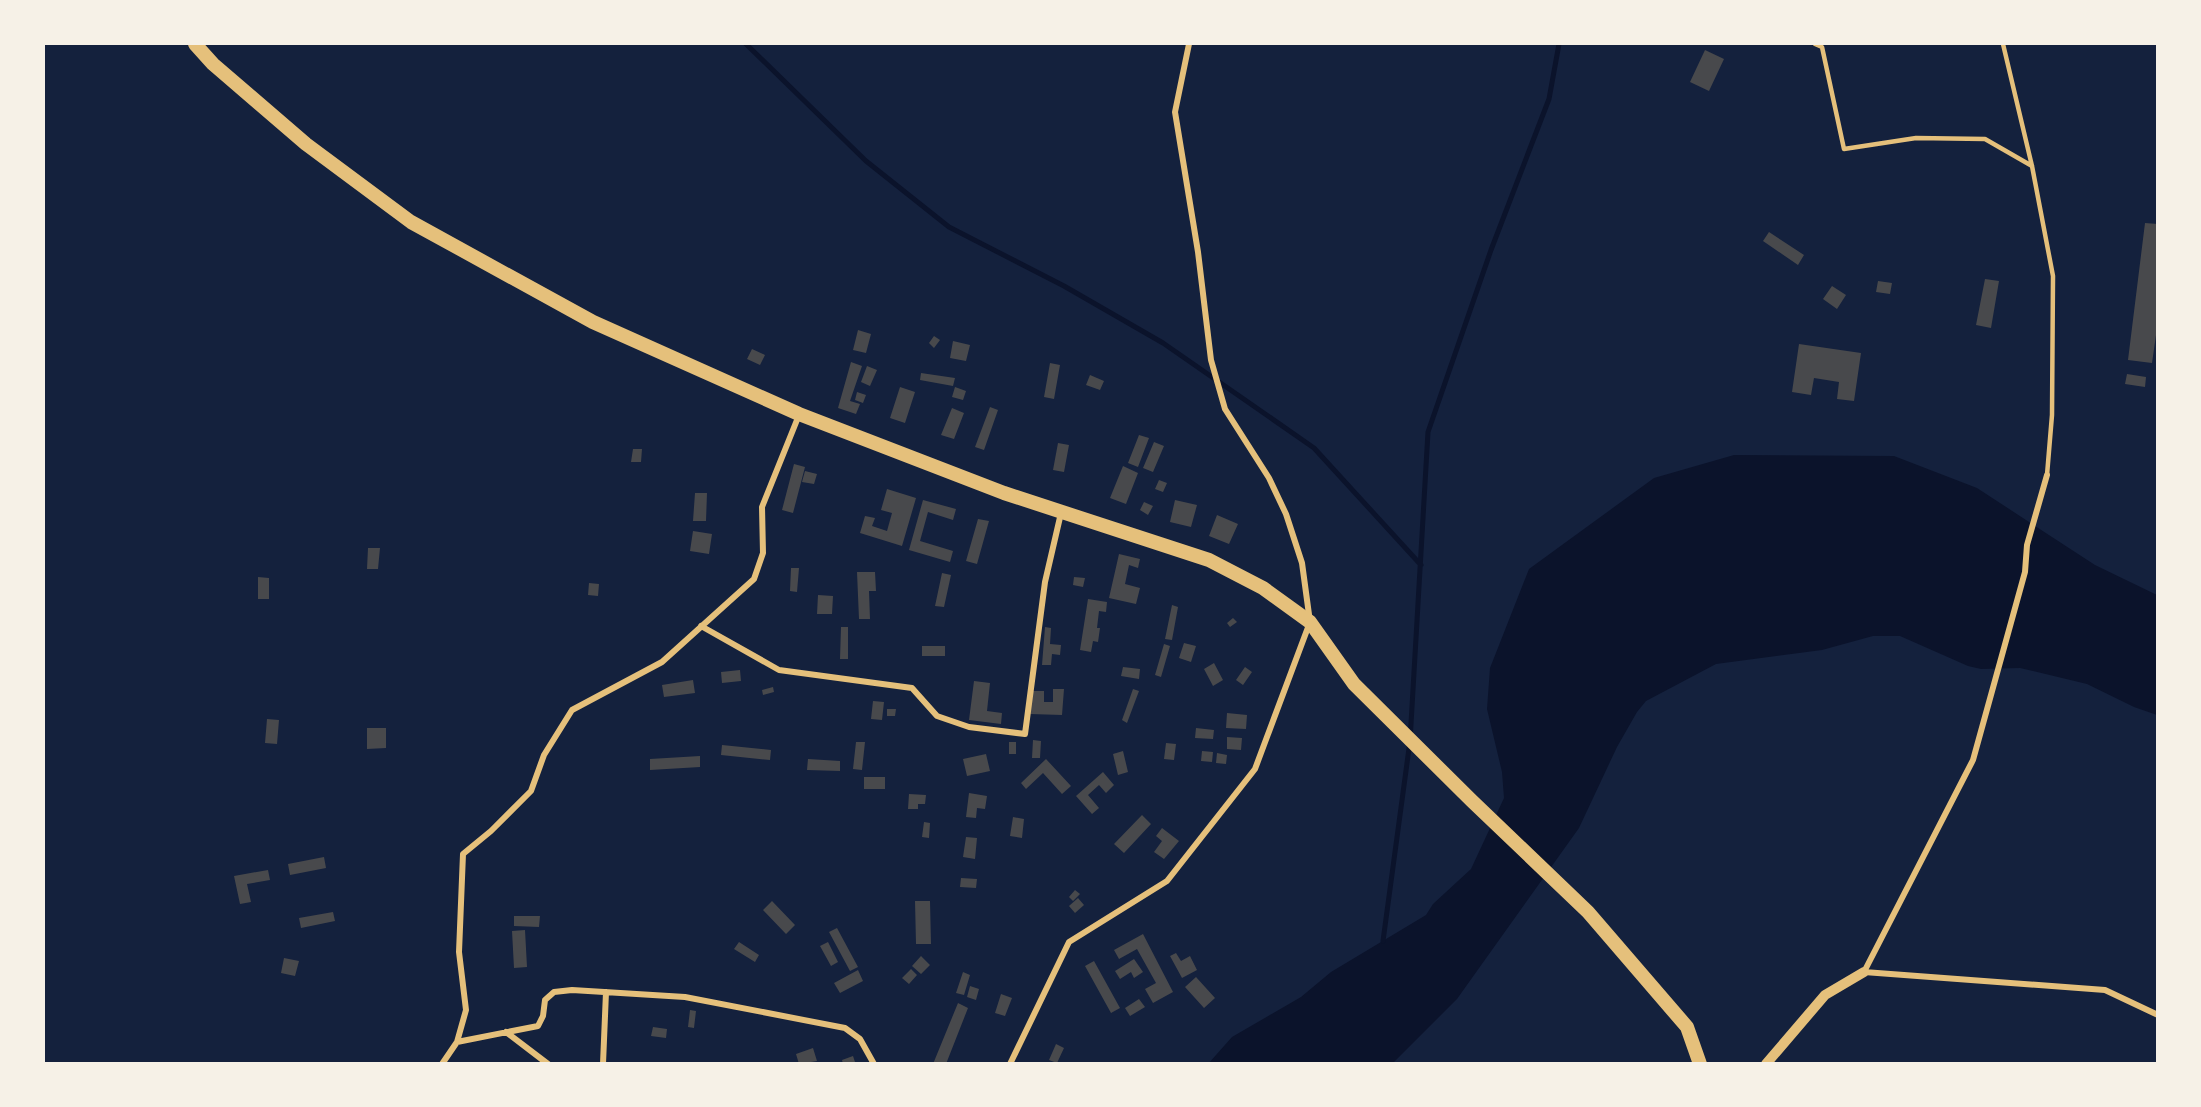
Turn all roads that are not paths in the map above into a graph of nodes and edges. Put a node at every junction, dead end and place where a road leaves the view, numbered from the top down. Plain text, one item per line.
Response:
1 (195, 44) edge
2 (1189, 44) edge
3 (1815, 44) edge
4 (2003, 44) edge
5 (2032, 166) junction
6 (800, 414) junction
7 (2047, 475) joint
8 (1061, 512) junction
9 (1310, 622) junction
10 (701, 626) junction
11 (1864, 972) junction
12 (606, 992) junction
13 (2157, 1015) edge
14 (506, 1032) junction
15 (457, 1042) junction
16 (442, 1064) edge
17 (548, 1064) edge
18 (603, 1064) edge
19 (874, 1064) edge
20 (1010, 1064) edge
21 (1700, 1064) edge
22 (1766, 1064) edge

1 - 6 main road
2 - 9 street
3 - 5 lane
4 - 5 lane
5 - 7 lane
6 - 8 main road
6 - 10 street
7 - 11 street
8 - 9 main road
8 - 10 street
9 - 20 street
9 - 21 main road
10 - 15 street
11 - 13 street
11 - 22 street
12 - 14 street
12 - 18 street
12 - 19 street
14 - 15 street
14 - 17 street
15 - 16 street

